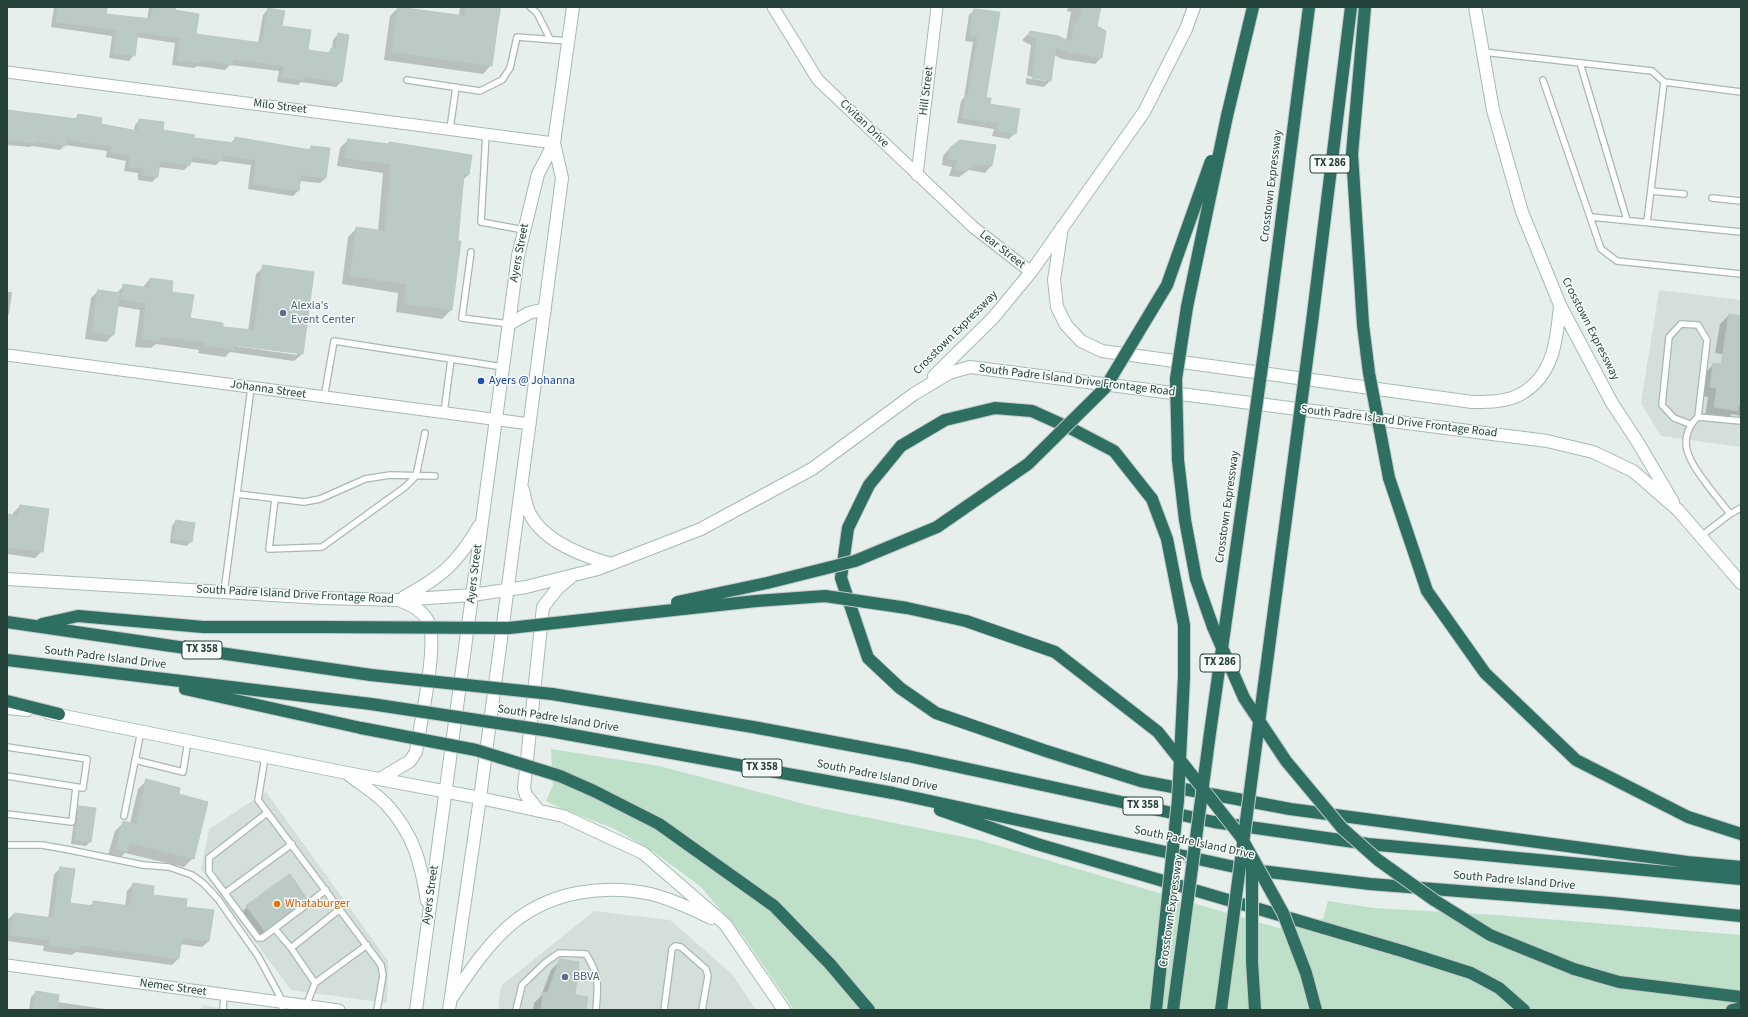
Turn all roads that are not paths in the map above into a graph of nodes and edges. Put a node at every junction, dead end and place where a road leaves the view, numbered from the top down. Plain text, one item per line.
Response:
1 (530, 7) edge
2 (573, 7) edge
3 (772, 7) edge
4 (937, 7) edge
5 (1194, 7) edge
6 (1253, 7) edge
7 (1309, 7) edge
8 (1351, 7) edge
9 (1365, 7) edge
10 (1476, 7) edge
11 (550, 40) junction
12 (568, 41) junction
13 (1483, 52) junction
14 (1580, 63) junction
15 (7, 72) edge
16 (407, 80) dead end
17 (1543, 80) dead end
18 (1664, 82) junction
19 (456, 87) junction
20 (1741, 92) edge
21 (1226, 116) junction
22 (450, 129) junction
23 (486, 134) junction
24 (554, 143) junction
25 (918, 175) junction
26 (1651, 190) junction
27 (1684, 194) dead end
28 (1712, 198) dead end
29 (1741, 201) edge
30 (1591, 217) junction
31 (1627, 220) junction
32 (1647, 222) junction
33 (973, 227) joint
34 (1062, 227) junction
35 (524, 230) junction
36 (1741, 232) edge
37 (471, 252) dead end
38 (1031, 272) junction
39 (1741, 274) edge
40 (1560, 305) junction
41 (545, 309) junction
42 (509, 324) junction
43 (7, 355) edge
44 (451, 359) junction
45 (503, 367) junction
46 (251, 388) junction
47 (914, 394) junction
48 (324, 398) junction
49 (444, 414) junction
50 (1698, 417) junction
51 (496, 421) junction
52 (1741, 422) edge
53 (530, 424) junction
54 (1690, 424) junction
55 (425, 433) dead end
56 (416, 476) junction
57 (435, 476) dead end
58 (521, 485) junction
59 (237, 494) junction
60 (275, 498) junction
61 (1741, 508) edge
62 (1678, 510) junction
63 (1730, 514) junction
64 (482, 522) junction
65 (1701, 536) junction
66 (611, 564) junction
67 (574, 575) junction
68 (7, 579) edge
69 (1741, 583) edge
70 (508, 590) junction
71 (224, 592) junction
72 (472, 595) junction
73 (399, 600) junction
74 (614, 616) junction
75 (7, 622) edge
76 (32, 625) junction
77 (7, 660) edge
78 (117, 674) junction
79 (7, 701) edge
80 (7, 708) edge
81 (59, 714) junction
82 (141, 731) junction
83 (188, 741) junction
84 (7, 747) edge
85 (265, 756) junction
86 (135, 760) junction
87 (347, 773) junction
88 (7, 776) edge
89 (380, 779) junction
90 (1252, 779) junction
91 (76, 787) junction
92 (445, 792) junction
93 (893, 793) junction
94 (480, 798) junction
95 (539, 811) junction
96 (267, 813) junction
97 (7, 814) edge
98 (124, 816) dead end
99 (1741, 834) edge
100 (292, 844) junction
101 (7, 845) edge
102 (1741, 867) edge
103 (1741, 879) edge
104 (326, 890) junction
105 (225, 893) junction
106 (340, 909) junction
107 (429, 915) junction
108 (1741, 916) edge
109 (725, 924) junction
110 (275, 929) junction
111 (367, 945) junction
112 (291, 948) junction
113 (7, 966) edge
114 (315, 983) junction
115 (224, 994) junction
116 (1741, 997) edge
117 (450, 1005) edge
118 (283, 1006) edge
119 (306, 1006) junction
120 (1741, 1008) edge
121 (223, 1010) edge
122 (339, 1010) edge
123 (377, 1010) edge
124 (416, 1010) edge
125 (516, 1010) edge
126 (596, 1010) edge
127 (664, 1010) edge
128 (702, 1010) edge
129 (784, 1010) edge
130 (869, 1010) edge
131 (1156, 1010) edge
132 (1173, 1010) edge
133 (1221, 1010) edge
134 (1254, 1010) edge
135 (1316, 1010) edge
136 (1524, 1010) edge
137 (1732, 1010) edge

1 - 11 lane
2 - 12 main road, Ayers Street
3 - 25 street, Civitan Drive
4 - 25 street, Hill Street
5 - 34 main road, Crosstown Expressway
6 - 21 highway
7 - 132 highway, Crosstown Expressway / TX 286, bridge
8 - 90 highway, TX 286, bridge
9 - 99 highway, bridge
10 - 13 main road, Crosstown Expressway
11 - 12 lane
11 - 19 lane
12 - 24 main road, Ayers Street
13 - 14 lane
13 - 40 main road, Crosstown Expressway
14 - 18 lane
14 - 31 lane
15 - 22 street, Milo Street
16 - 19 lane
17 - 30 lane
18 - 20 lane
18 - 26 lane
19 - 22 lane
21 - 74 highway, bridge
21 - 116 highway, bridge
22 - 23 street, Milo Street
23 - 24 street, Milo Street
23 - 35 lane
24 - 35 main road, Ayers Street
24 - 41 main road, Ayers Street
25 - 33 street, Civitan Drive
26 - 27 lane
26 - 32 lane
28 - 29 lane
30 - 31 lane
30 - 39 lane
31 - 32 lane
32 - 36 lane
33 - 38 street, Lear Street
34 - 38 main road, Crosstown Expressway
34 - 40 main road
35 - 42 main road, Ayers Street
37 - 42 lane
38 - 47 main road, Crosstown Expressway
40 - 62 main road, Crosstown Expressway
41 - 42 main road
41 - 53 main road, Ayers Street
42 - 45 main road, Ayers Street
43 - 46 street, Johanna Street
44 - 45 lane
44 - 48 lane
44 - 49 lane
45 - 51 main road, Ayers Street
46 - 48 street, Johanna Street
46 - 59 lane
47 - 62 main road, South Padre Island Drive Frontage Road
47 - 66 main road, South Padre Island Drive Frontage Road
48 - 49 street, Johanna Street
49 - 51 street, Johanna Street
50 - 52 lane
50 - 54 lane
50 - 54 lane
51 - 53 street, Johanna Street
51 - 64 main road, Ayers Street
53 - 58 main road, Ayers Street
54 - 63 lane
55 - 56 lane
56 - 57 lane
56 - 60 lane
56 - 60 lane
58 - 66 main road
58 - 70 main road, Ayers Street
59 - 60 lane
59 - 71 lane
61 - 63 lane
62 - 65 main road, South Padre Island Drive Frontage Road
63 - 65 lane
64 - 72 main road, Ayers Street
64 - 73 main road
65 - 69 main road, South Padre Island Drive Frontage Road
66 - 67 main road, South Padre Island Drive Frontage Road
67 - 70 main road, South Padre Island Drive Frontage Road
67 - 95 main road
68 - 71 main road, South Padre Island Drive Frontage Road
70 - 72 main road, South Padre Island Drive Frontage Road
70 - 94 main road, Ayers Street
71 - 73 main road, South Padre Island Drive Frontage Road
72 - 73 main road, South Padre Island Drive Frontage Road
72 - 92 main road, Ayers Street
73 - 89 main road
74 - 76 highway, bridge
74 - 135 highway, bridge
75 - 76 highway, South Padre Island Drive / TX 358
76 - 103 highway, South Padre Island Drive / TX 358, bridge
77 - 78 highway, South Padre Island Drive / TX 358
78 - 93 highway, South Padre Island Drive / TX 358, bridge
78 - 130 highway, bridge
79 - 81 highway
80 - 81 main road
81 - 82 main road
82 - 83 main road
82 - 86 lane
83 - 85 main road
83 - 86 lane
84 - 91 lane
85 - 87 main road
85 - 96 lane
86 - 98 lane
87 - 89 main road
87 - 107 main road
88 - 91 lane
89 - 92 main road
90 - 133 highway, TX 286, bridge
90 - 134 highway, bridge
91 - 97 lane
92 - 94 main road
92 - 107 main road, Ayers Street
93 - 108 highway, South Padre Island Drive / TX 358
93 - 136 highway
94 - 95 main road
94 - 117 main road, Ayers Street
95 - 109 main road
96 - 100 lane
96 - 105 lane
100 - 104 lane
100 - 105 lane
101 - 118 lane
102 - 131 highway, bridge
104 - 106 lane
104 - 110 lane
105 - 110 lane
106 - 111 lane
106 - 112 lane
107 - 124 main road, Ayers Street
109 - 117 main road
109 - 129 main road
110 - 112 lane
111 - 114 lane
111 - 123 lane
112 - 114 lane
113 - 115 street, Nemec Street
114 - 119 lane
115 - 118 street, Nemec Street
115 - 121 lane
118 - 119 street, Nemec Street
119 - 122 street, Nemec Street
120 - 137 highway
125 - 126 lane
127 - 128 lane

